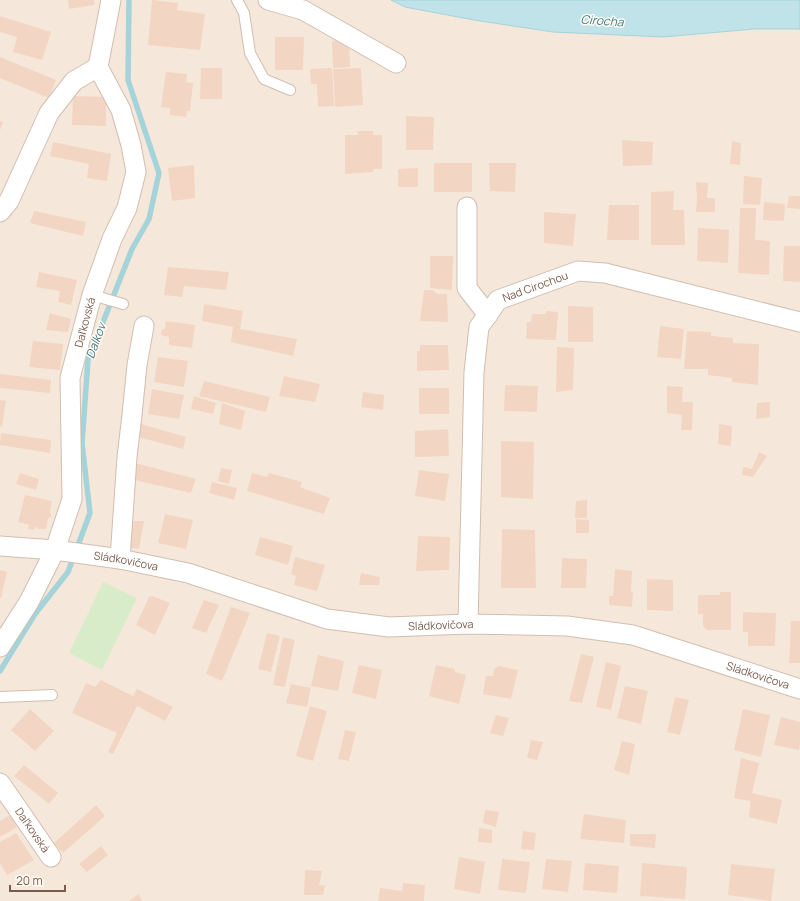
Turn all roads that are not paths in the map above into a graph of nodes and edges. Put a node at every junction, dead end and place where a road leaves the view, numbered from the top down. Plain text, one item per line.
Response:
1 (237, 0) edge
2 (268, 0) edge
3 (112, 1) edge
4 (396, 63) dead end
5 (98, 67) junction
6 (290, 90) dead end
7 (467, 207) dead end
8 (0, 212) edge
9 (98, 297) junction
10 (123, 304) dead end
11 (488, 316) junction
12 (800, 322) edge
13 (144, 326) dead end
14 (0, 546) edge
15 (68, 552) junction
16 (120, 559) junction
17 (468, 624) junction
18 (0, 647) edge
19 (800, 689) edge
20 (52, 694) dead end
21 (0, 697) edge
22 (0, 783) edge
23 (51, 857) dead end

1 - 6 lane
2 - 4 street
3 - 5 street
5 - 8 street
5 - 9 street, Daľkovská
7 - 11 street
9 - 10 lane
9 - 15 street, Daľkovská
11 - 12 street, Nad Cirochou
11 - 17 street, Nad Cirochou
13 - 16 street
14 - 15 street, Sládkovičova
15 - 16 street, Sládkovičova
15 - 18 street, Daľkovská
16 - 17 street, Sládkovičova
17 - 19 street, Sládkovičova
20 - 21 lane
22 - 23 street, Daľkovská

